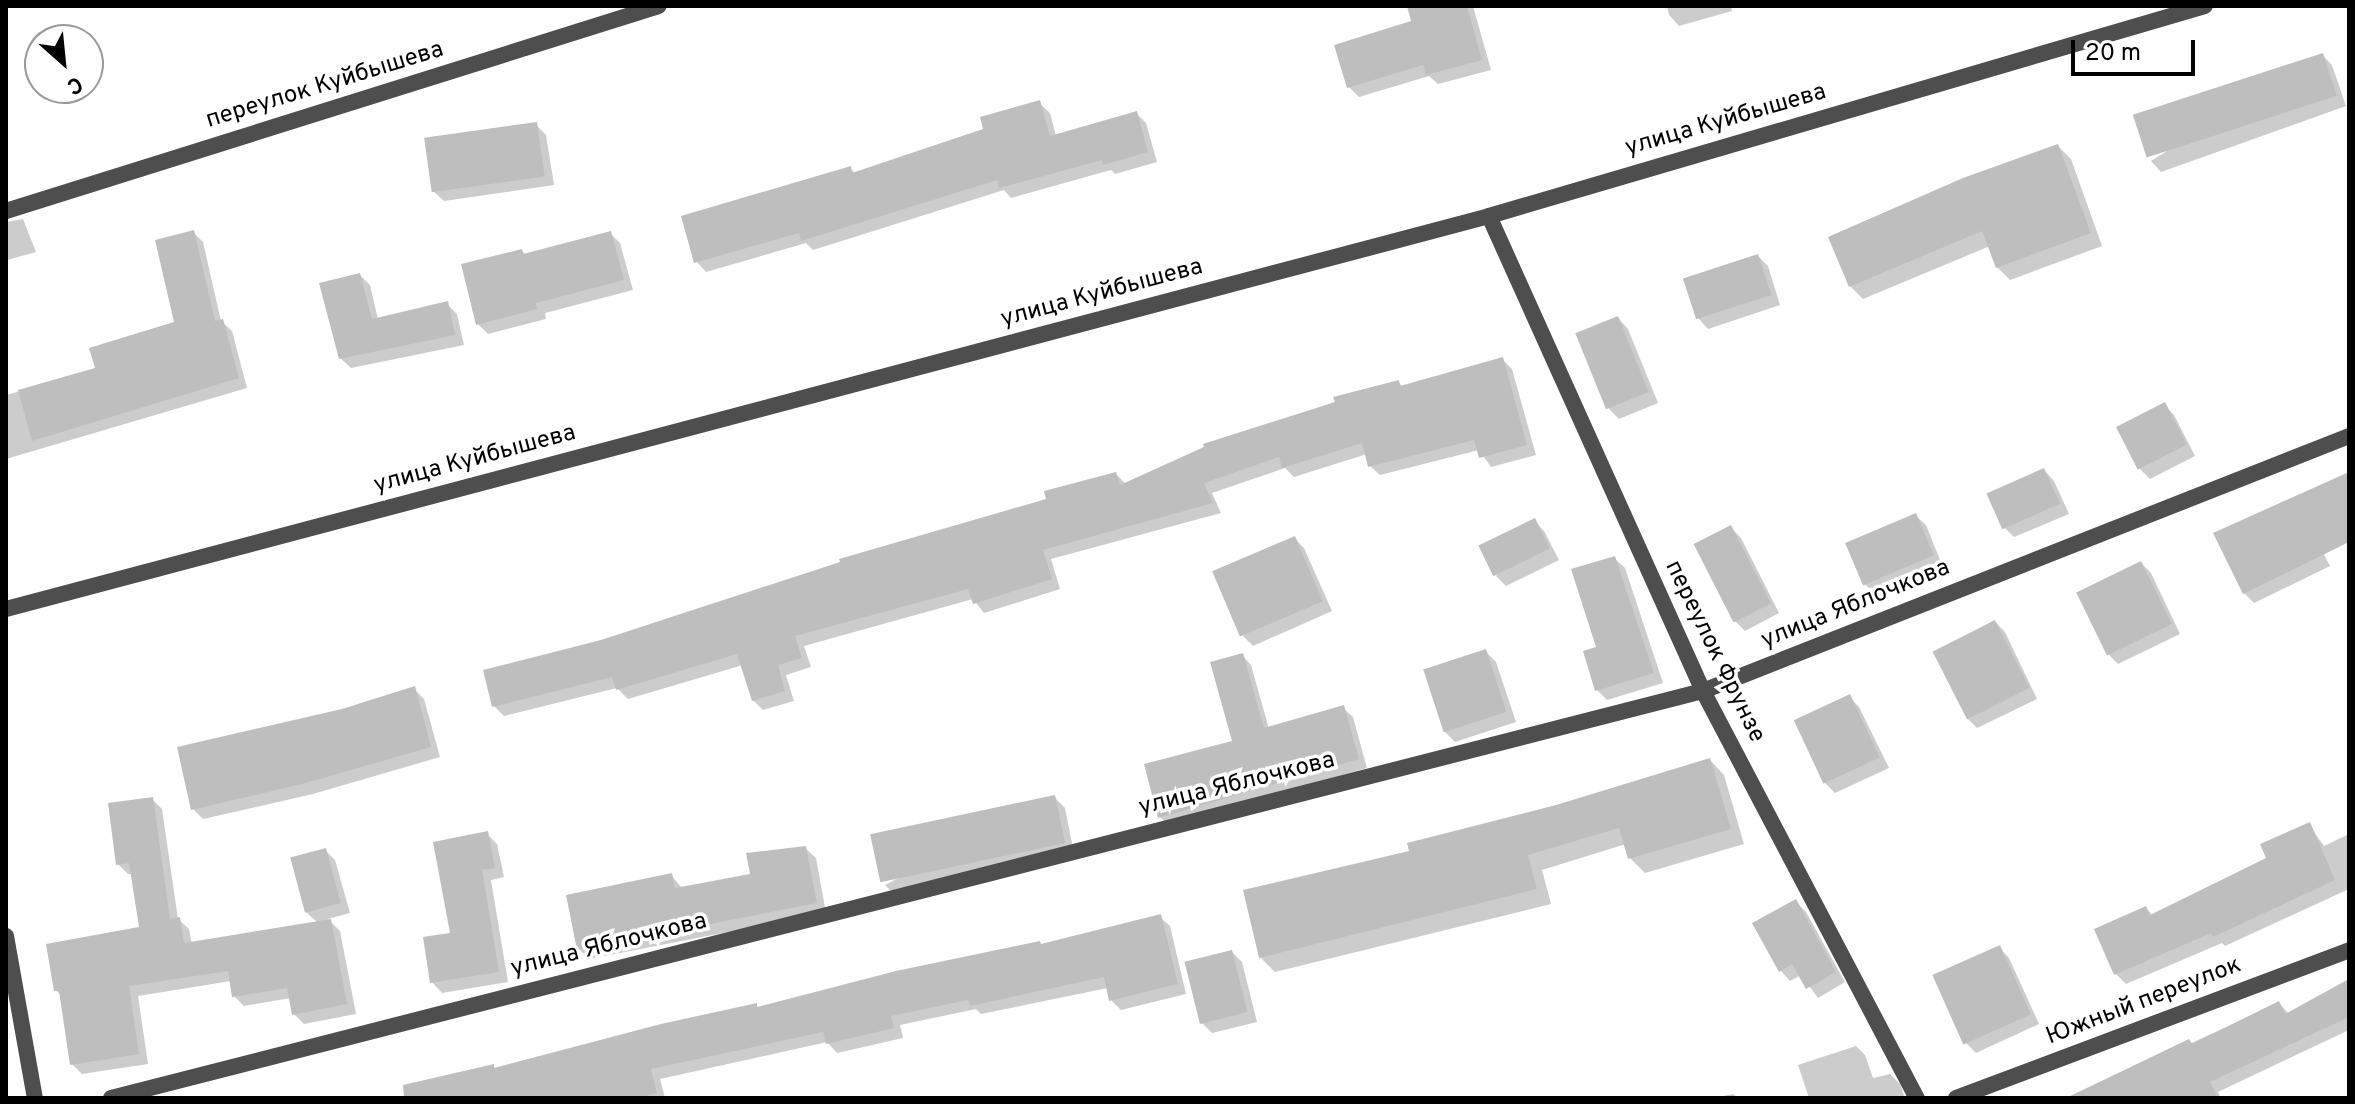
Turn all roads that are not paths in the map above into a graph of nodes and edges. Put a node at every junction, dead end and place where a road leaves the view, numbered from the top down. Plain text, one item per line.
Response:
1 (659, 6) edge
2 (2205, 6) edge
3 (6, 211) edge
4 (1489, 216) junction
5 (2349, 436) edge
6 (6, 609) edge
7 (1703, 691) junction
8 (6, 936) edge
9 (2349, 950) edge
10 (35, 1098) edge
11 (111, 1098) edge
12 (1917, 1098) edge
13 (1956, 1098) edge

1 - 3 street, переулок Куйбышева
2 - 4 street, улица Куйбышева
4 - 6 street, улица Куйбышева
4 - 7 street, переулок Фрунзе
5 - 7 street, улица Яблочкова
7 - 11 street, улица Яблочкова
7 - 12 street, переулок Фрунзе
8 - 10 street
9 - 13 street, Южный переулок

